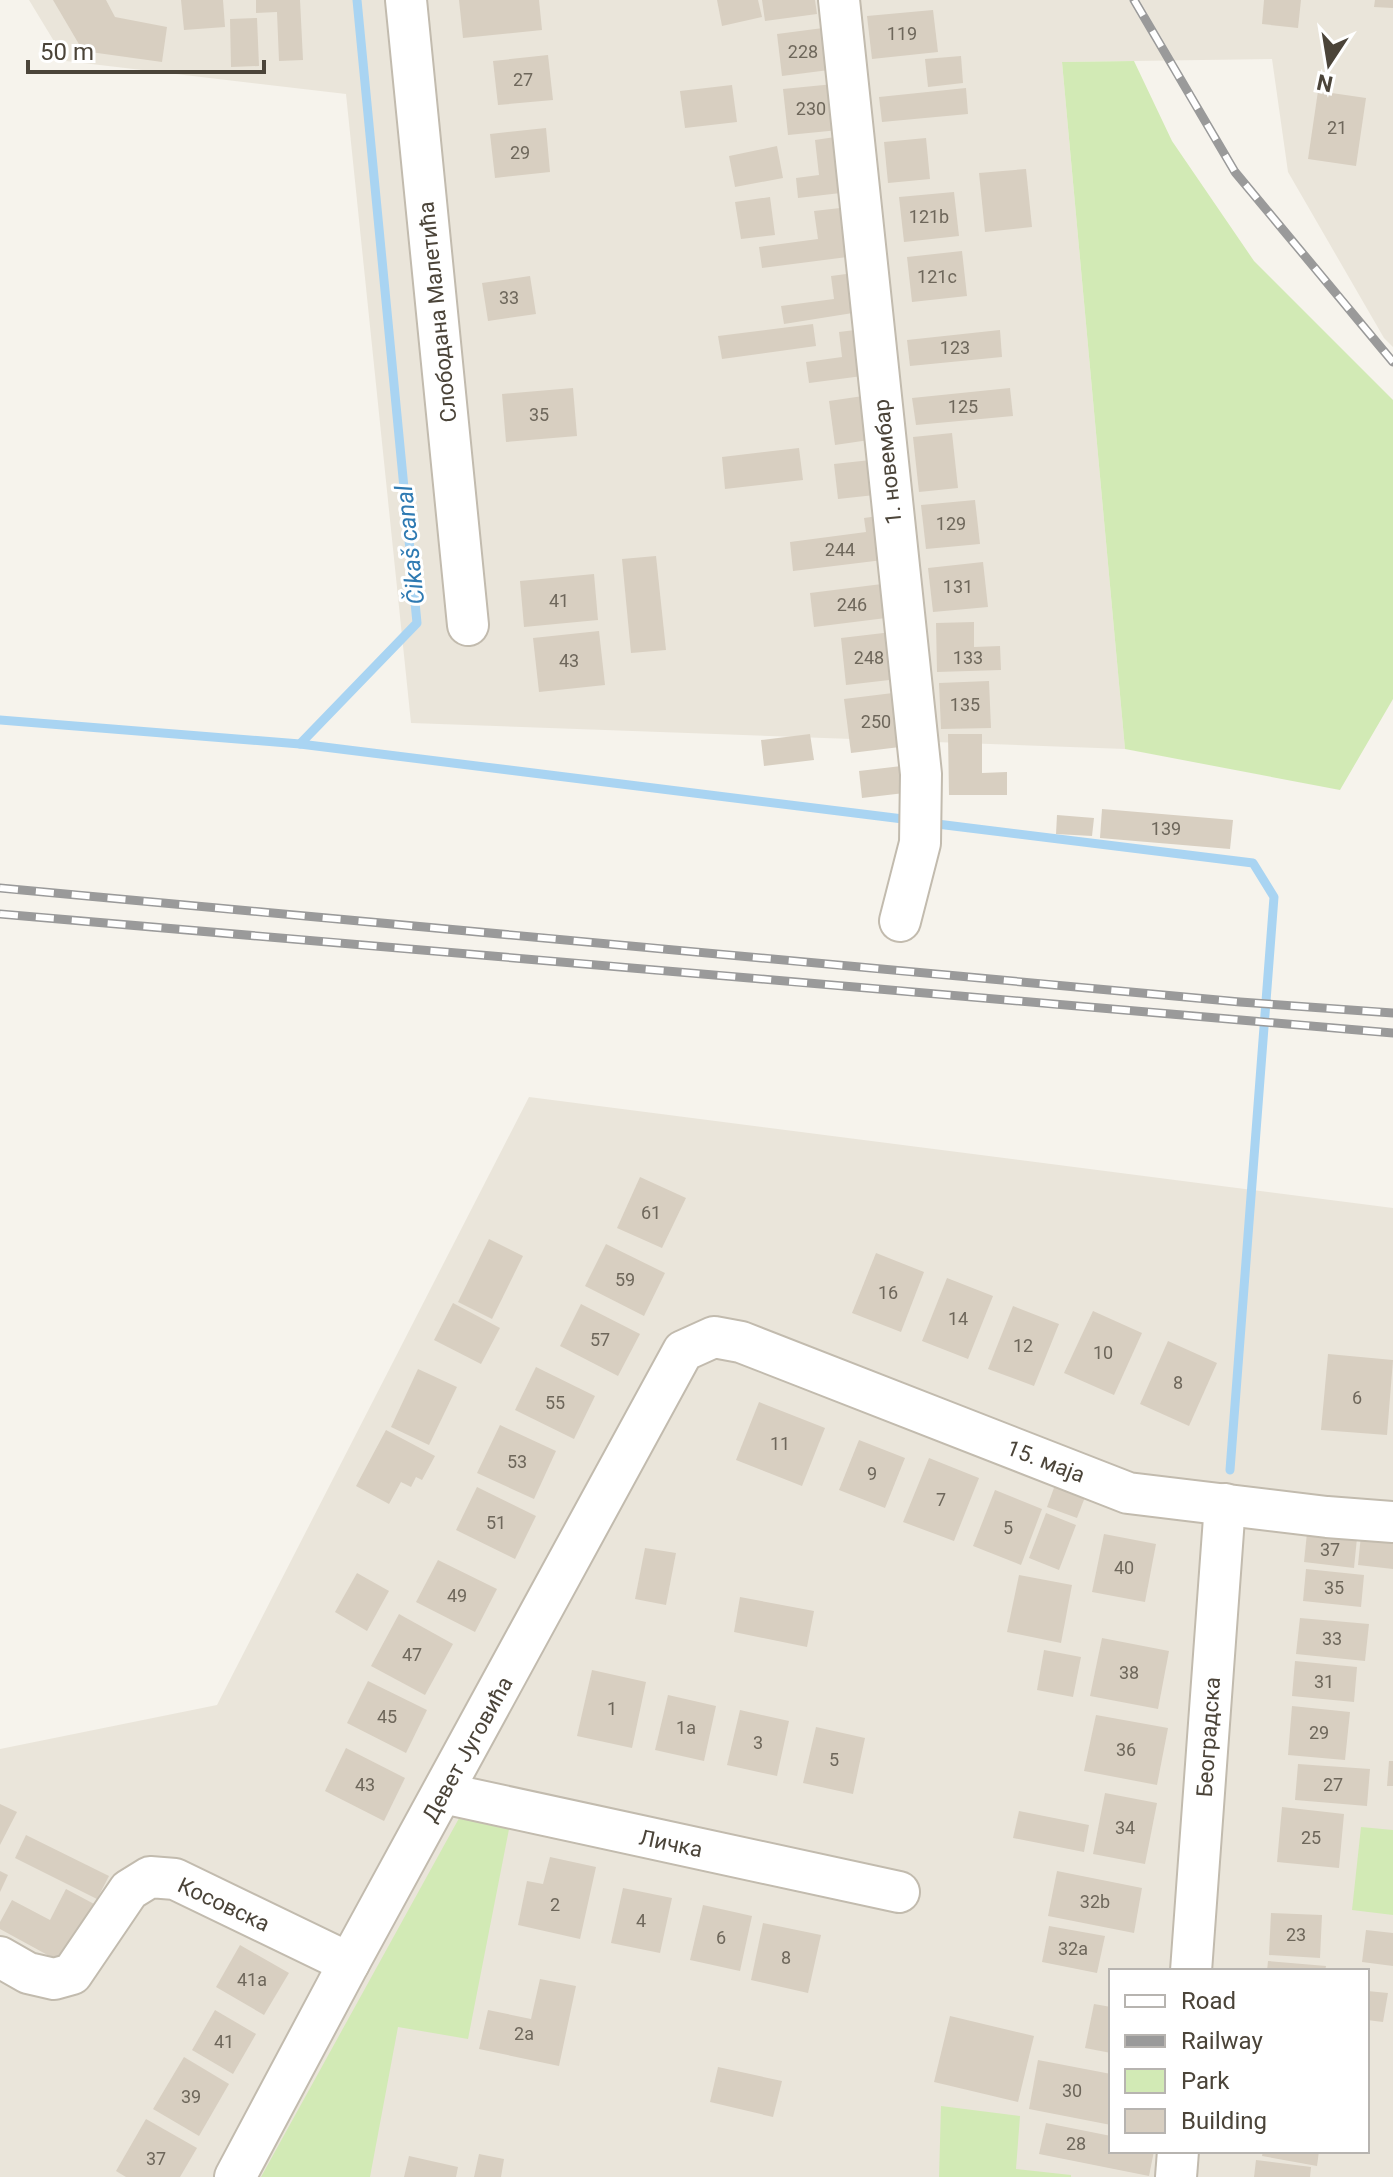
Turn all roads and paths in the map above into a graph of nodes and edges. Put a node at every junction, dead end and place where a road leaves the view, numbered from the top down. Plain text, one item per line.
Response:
1 (406, 0) edge
2 (839, 0) edge
3 (468, 625) dead end
4 (900, 921) dead end
5 (714, 1337) joint
6 (1225, 1504) junction
7 (1393, 1522) edge
8 (443, 1793) junction
9 (899, 1892) dead end
10 (0, 1957) edge
11 (349, 1963) junction
12 (1191, 1969) edge
13 (1178, 2153) edge
14 (235, 2177) edge
15 (1176, 2177) edge

1 - 3 street, Слободана Малетића
2 - 4 street, 1. новембар
5 - 6 street, 15. маја
5 - 8 street, Девет Југовића
6 - 7 street, 15. маја
6 - 12 street, Београдска
8 - 9 street, Личка
8 - 11 street, Девет Југовића
10 - 11 street, Косовска
11 - 14 street, Девет Југовића
13 - 15 street

